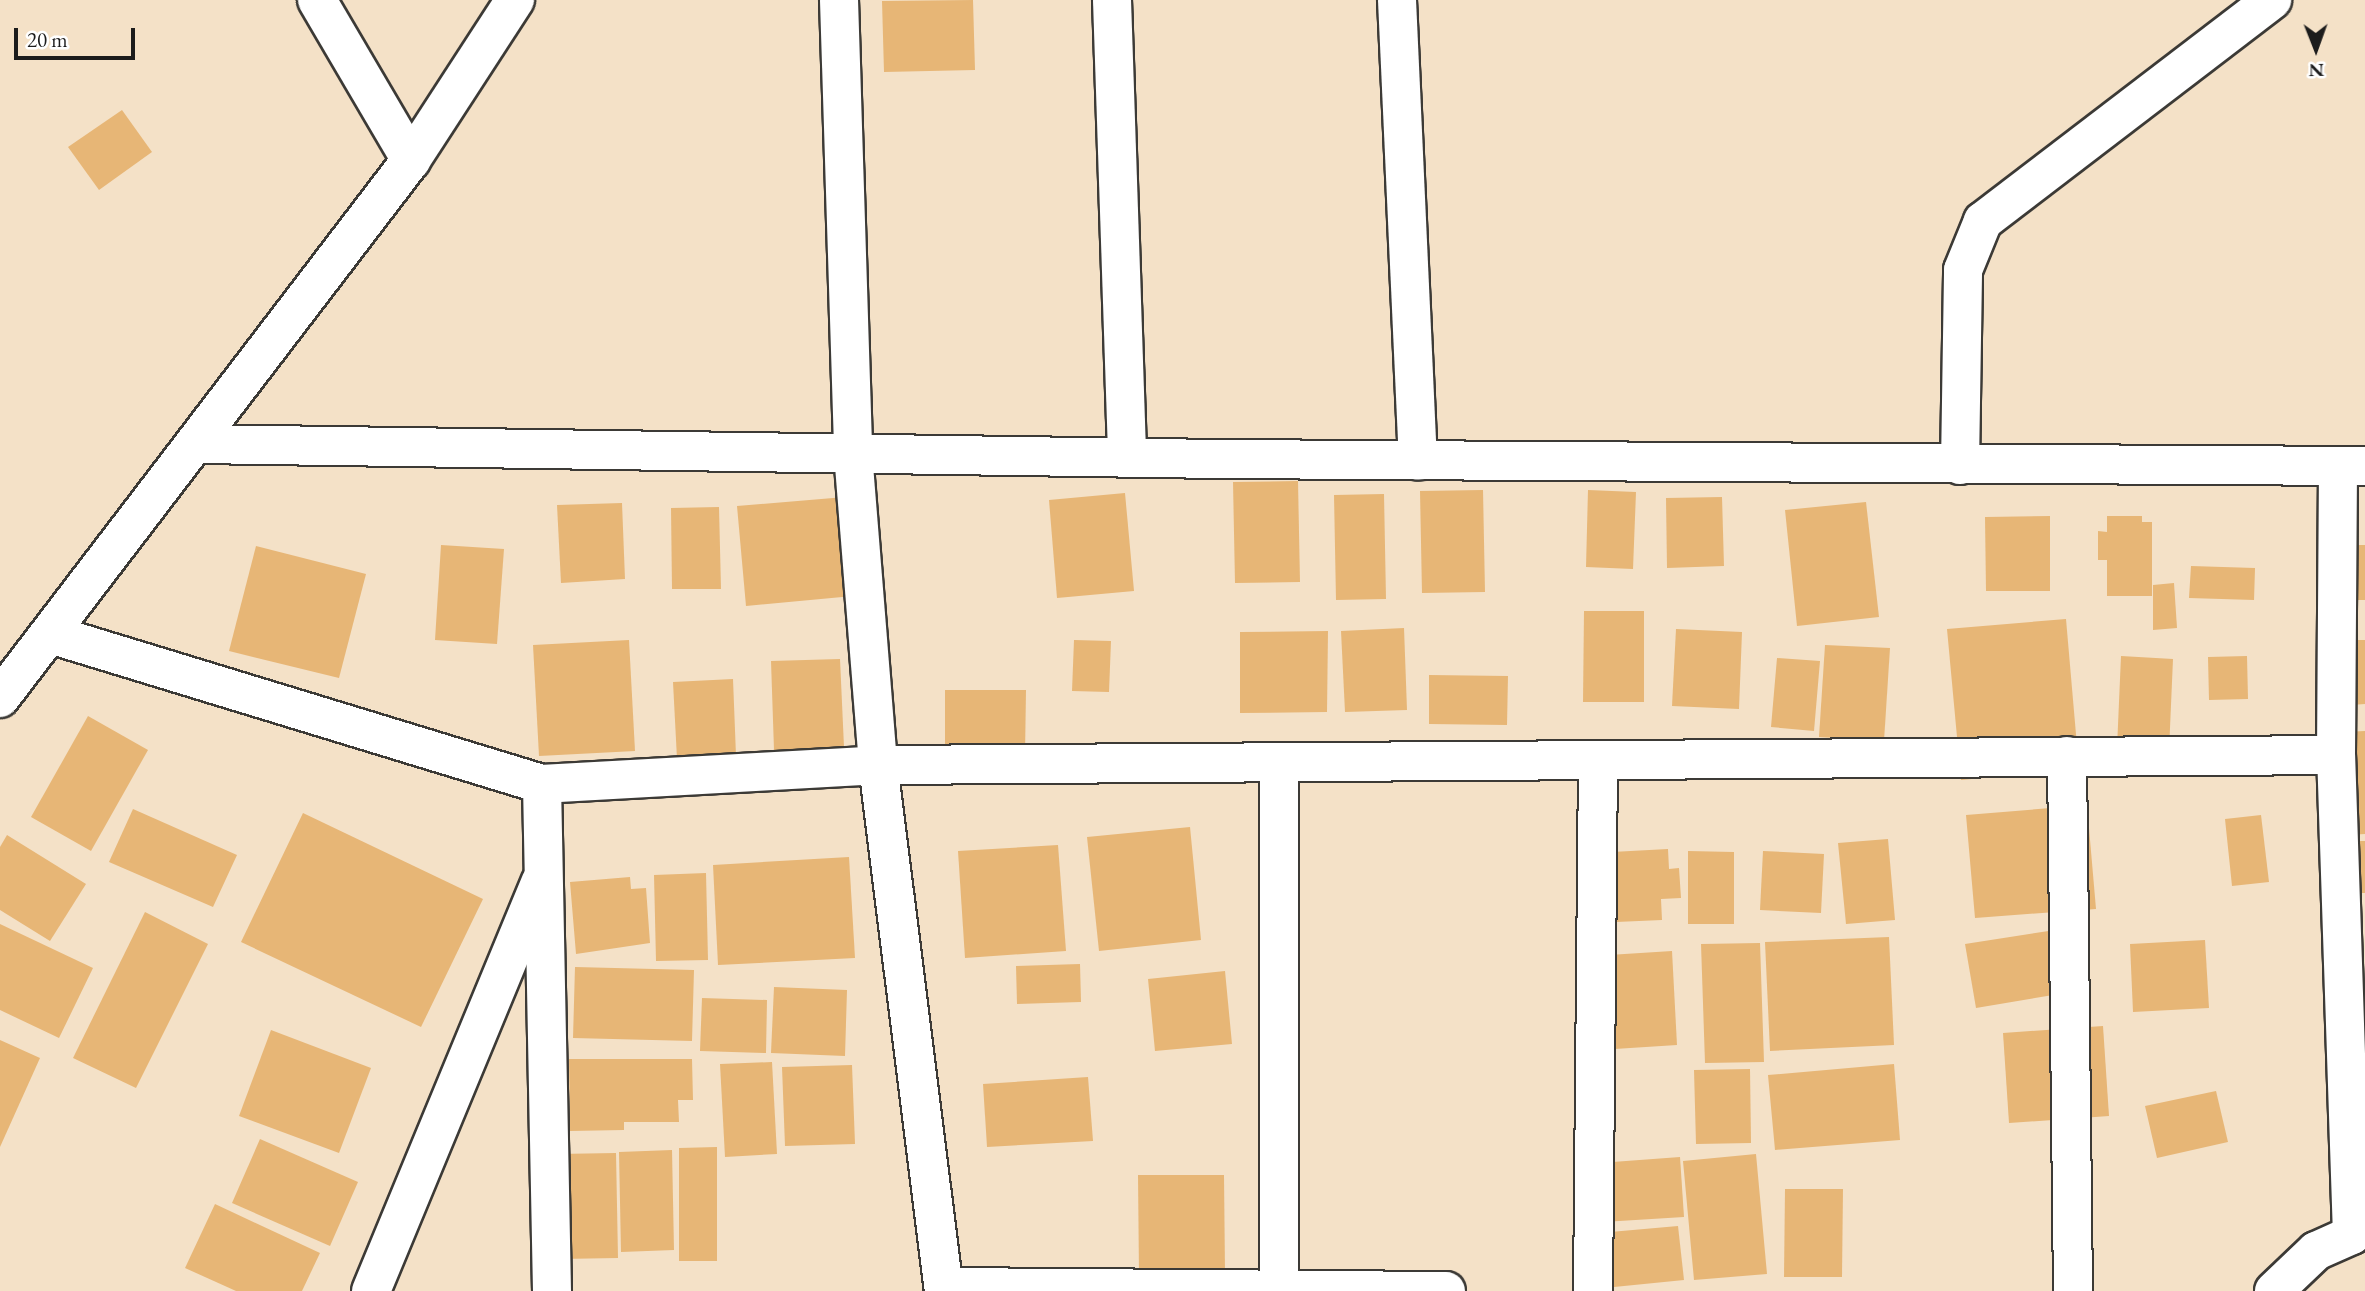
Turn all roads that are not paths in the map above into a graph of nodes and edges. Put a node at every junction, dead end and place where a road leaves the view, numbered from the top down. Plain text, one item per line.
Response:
1 (317, 0) edge
2 (515, 0) edge
3 (839, 0) edge
4 (1112, 0) edge
5 (1397, 0) edge
6 (2272, 0) edge
7 (411, 160) junction
8 (197, 444) junction
9 (853, 453) junction
10 (1127, 458) junction
11 (1418, 461) junction
12 (1960, 465) junction
13 (2352, 466) edge
14 (50, 634) junction
15 (0, 698) edge
16 (2336, 755) junction
17 (2067, 757) junction
18 (1598, 760) junction
19 (1279, 762) junction
20 (878, 765) junction
21 (542, 784) junction
22 (545, 869) junction
23 (2359, 1233) edge
24 (1279, 1288) junction
25 (944, 1289) edge
26 (1379, 1289) edge
27 (371, 1291) edge
28 (552, 1291) edge
29 (1446, 1291) edge
30 (1593, 1291) edge
31 (2073, 1291) edge
32 (2274, 1291) edge

1 - 7 street
2 - 7 street
3 - 9 street
4 - 10 street
5 - 11 street
6 - 12 street
7 - 8 street
8 - 9 street
8 - 14 street
9 - 10 street
9 - 20 street
10 - 11 street
11 - 12 street
12 - 13 street
13 - 16 street
14 - 15 street
14 - 21 street
16 - 17 street
16 - 23 street
17 - 18 street
17 - 31 street
18 - 19 street
18 - 30 street
19 - 20 street
19 - 24 street
20 - 21 street
20 - 25 street
21 - 22 street
22 - 27 street
22 - 28 street
23 - 32 street
24 - 25 street
24 - 26 street
26 - 29 street

